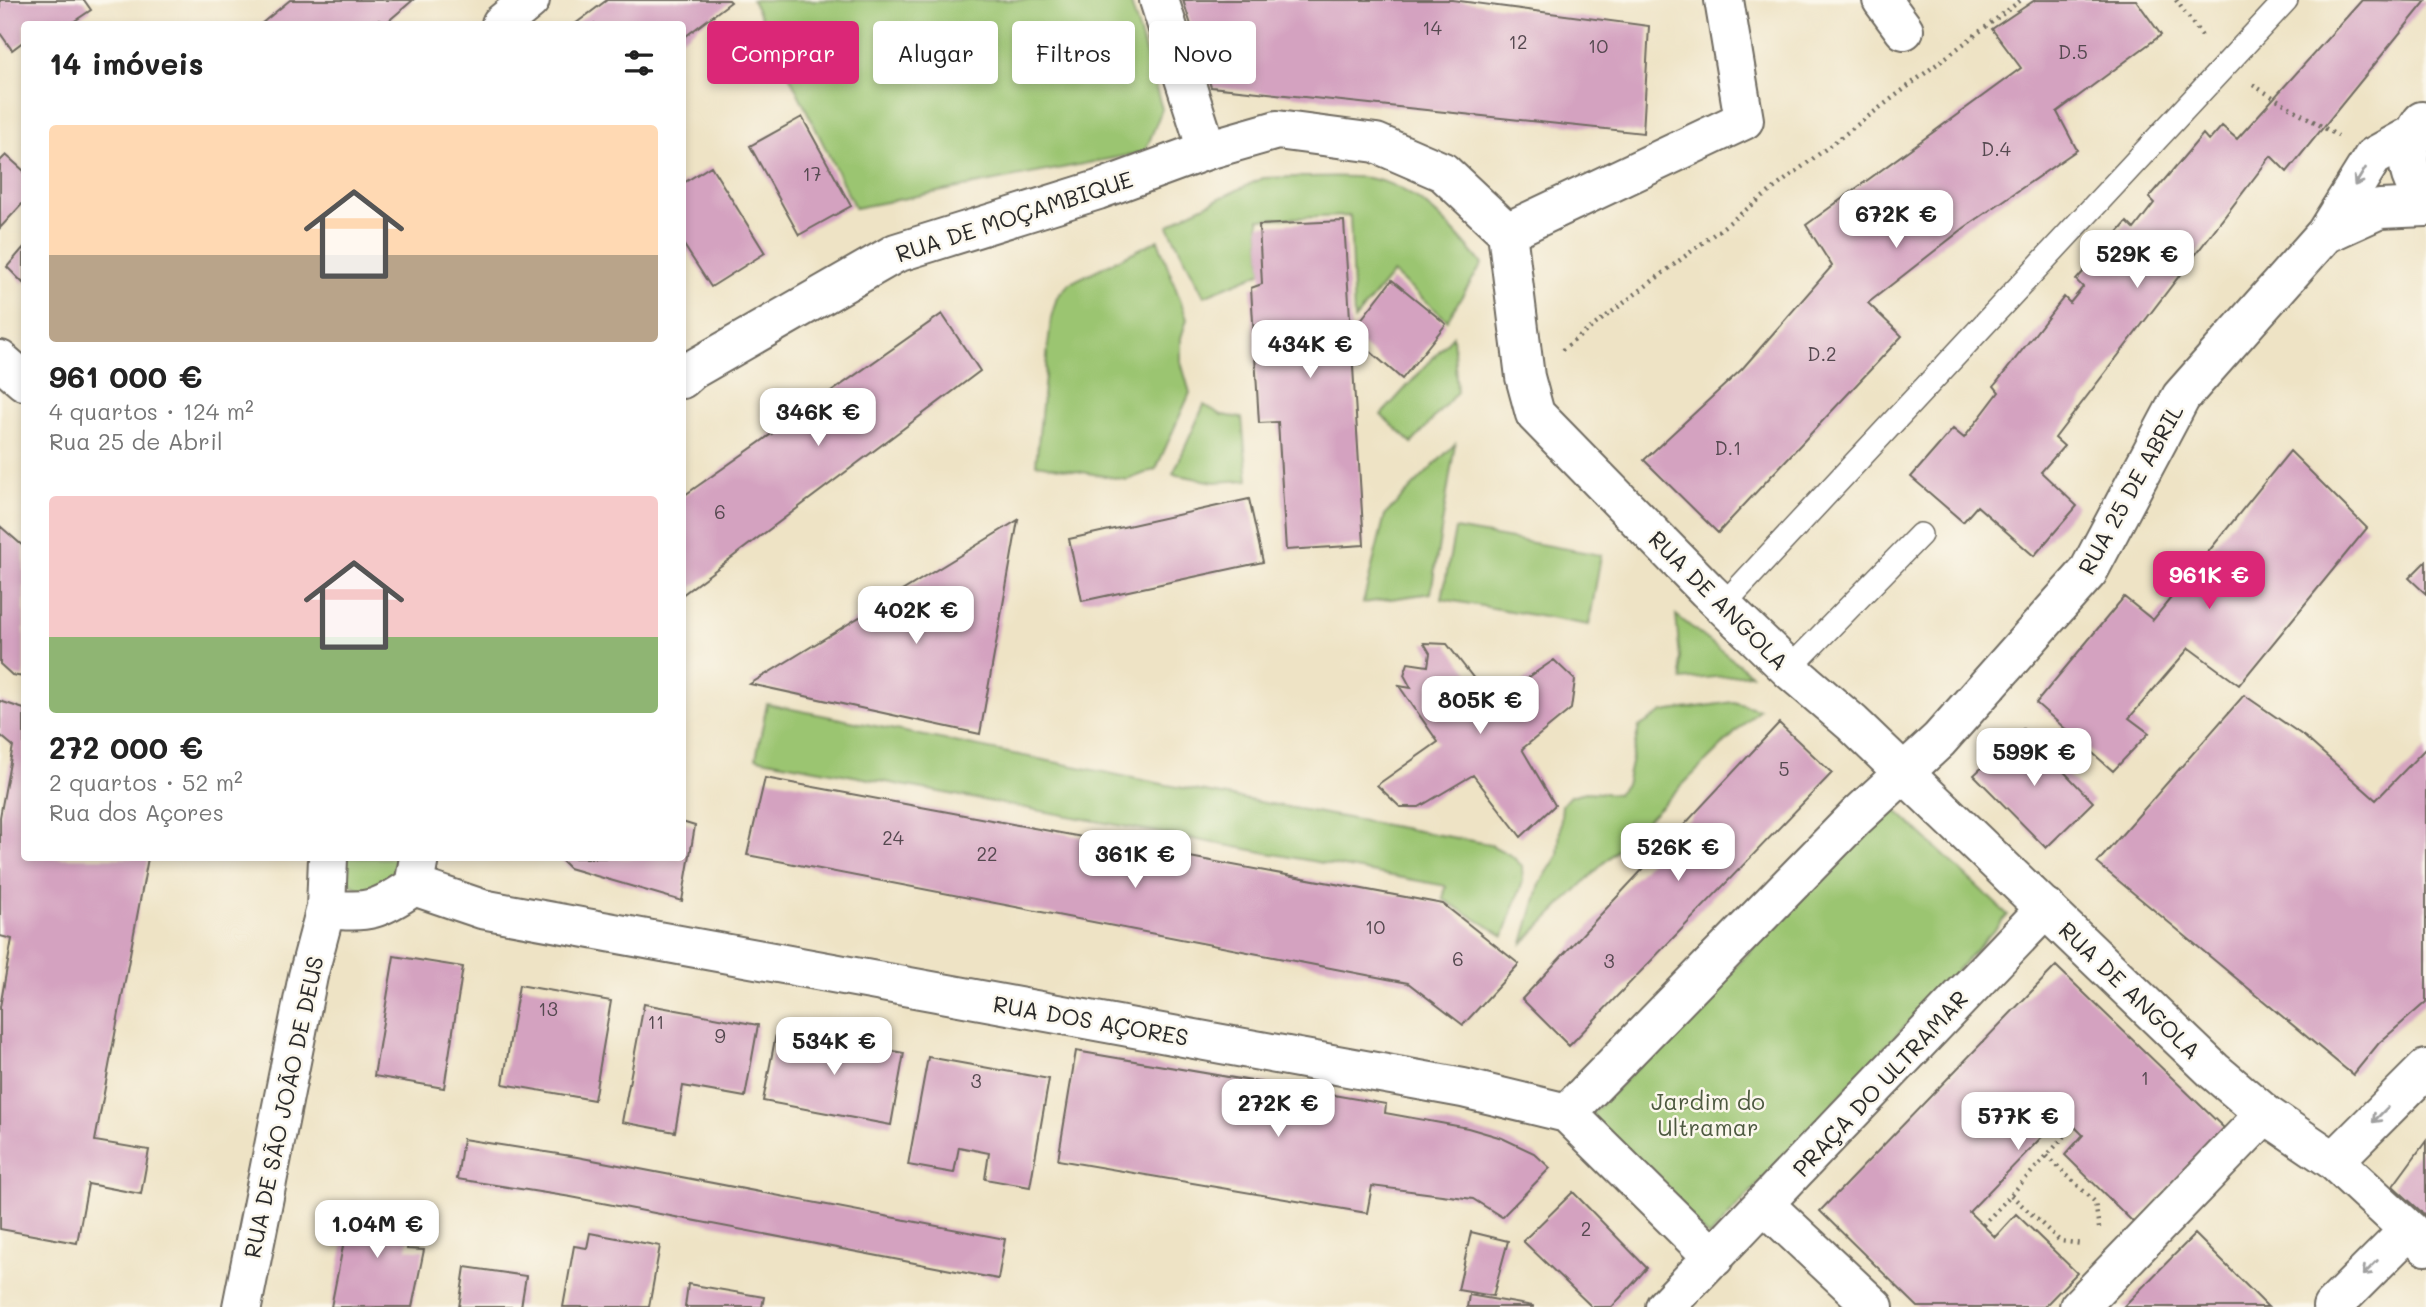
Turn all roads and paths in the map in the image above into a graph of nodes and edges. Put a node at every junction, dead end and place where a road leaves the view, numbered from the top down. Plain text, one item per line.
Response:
1 (530, 0) edge
2 (1159, 0) edge
3 (1724, 0) edge
4 (2021, 0) edge
5 (2176, 0) edge
6 (2286, 0) edge
7 (505, 21) edge
8 (2224, 68) junction
9 (2419, 126) edge
10 (1207, 150) junction
11 (2373, 157) junction
12 (2426, 197) edge
13 (2426, 207) edge
14 (1507, 232) junction
15 (2325, 234) junction
16 (0, 360) edge
17 (686, 375) edge
18 (1525, 377) junction
19 (21, 378) edge
20 (1920, 535) dead end
21 (1723, 605) junction
22 (1789, 669) junction
23 (1905, 774) junction
24 (328, 861) edge
25 (416, 872) edge
26 (326, 908) junction
27 (2046, 908) junction
28 (2426, 1069) edge
29 (1567, 1113) junction
30 (2265, 1114) junction
31 (2074, 1126) dead end
32 (2047, 1156) junction
33 (2334, 1161) junction
34 (2011, 1195) junction
35 (2095, 1202) dead end
36 (1765, 1205) junction
37 (1983, 1225) dead end
38 (2417, 1238) edge
39 (2060, 1241) dead end
40 (1714, 1258) junction
41 (242, 1307) edge
42 (1665, 1307) edge
43 (1874, 1307) edge
44 (2079, 1307) edge
45 (2332, 1307) edge

1 - 7 street
2 - 10 street
3 - 14 street
4 - 18 path
5 - 8 path
6 - 8 lane
8 - 11 path
8 - 21 lane
9 - 11 street, RUA 25 DE ABRIL
9 - 12 street
10 - 14 street
10 - 17 street, RUA DE MOÇAMBIQUE
11 -> 15 street, RUA 25 DE ABRIL
13 - 15 street, RUA 25 DE ABRIL
14 - 18 street, RUA DE ANGOLA
15 - 23 street, RUA 25 DE ABRIL
16 - 19 street
18 - 21 street, RUA DE ANGOLA
20 - 22 lane
21 - 22 street, RUA DE ANGOLA
22 - 23 street, RUA DE ANGOLA
23 - 27 street, RUA DE ANGOLA
23 - 29 street
24 - 26 street, RUA DE SÃO JOÃO DE DEUS
25 - 26 street
25 - 29 street, RUA DOS AÇORES
26 - 41 street, RUA DE SÃO JOÃO DE DEUS
27 - 30 street, RUA DE ANGOLA
27 - 36 street, PRAÇA DO ULTRAMAR
28 -> 33 street
29 - 40 street
30 - 33 street, RUA DE ANGOLA
30 - 44 street
31 - 32 path
32 - 34 path
32 - 35 path
33 - 38 street, RUA DE ANGOLA
34 - 37 path
34 - 39 path
36 - 40 street, PRAÇA DO ULTRAMAR
36 - 43 street
38 -> 45 street
40 - 42 street, PRAÇA DO ULTRAMAR

